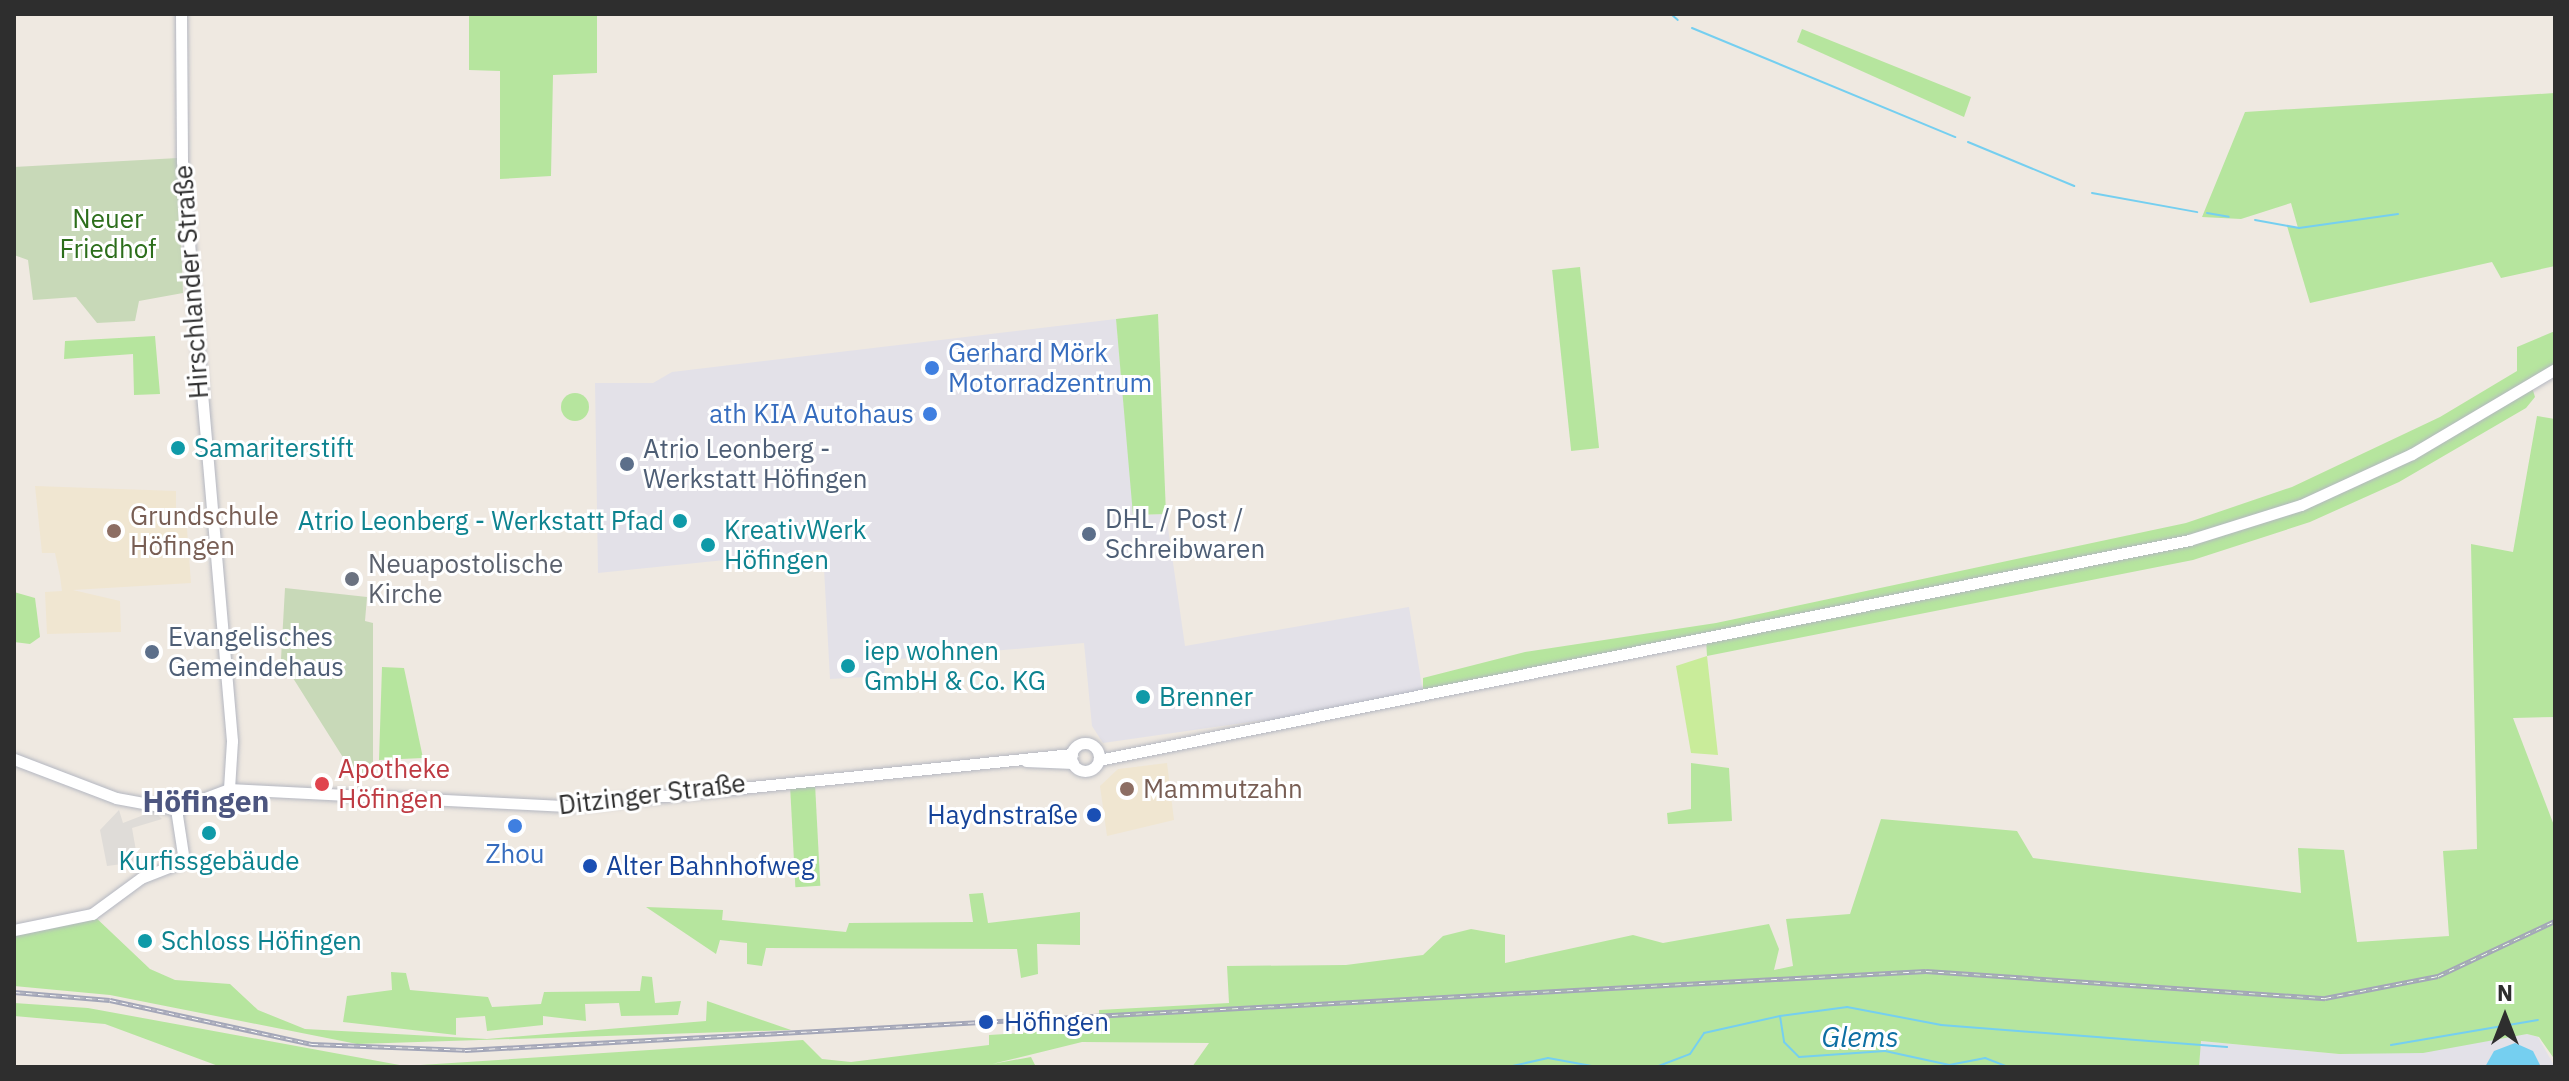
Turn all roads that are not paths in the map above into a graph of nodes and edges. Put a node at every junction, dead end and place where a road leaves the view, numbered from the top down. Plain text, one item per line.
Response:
1 (181, 14) edge
2 (2555, 369) edge
3 (1098, 755) junction
4 (1072, 758) junction
5 (14, 759) edge
6 (229, 789) junction
7 (176, 809) junction
8 (14, 930) edge

1 - 6 street, Hirschlander Straße
2 - 3 street
3 - 4 street
3 - 4 street
4 - 6 street, Ditzinger Straße
5 - 7 street
6 - 7 street
7 - 8 street

